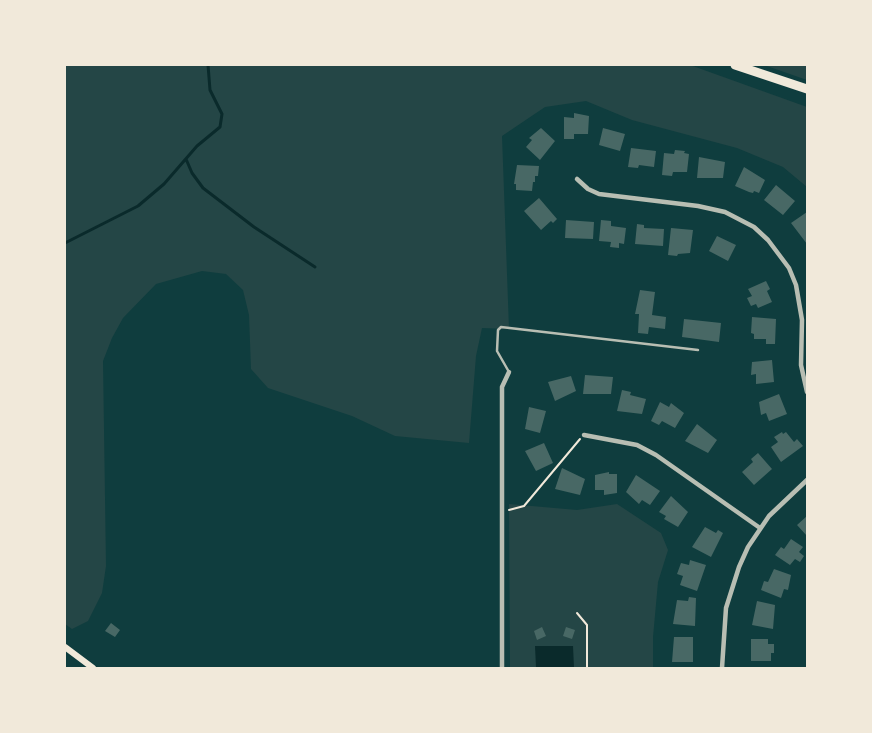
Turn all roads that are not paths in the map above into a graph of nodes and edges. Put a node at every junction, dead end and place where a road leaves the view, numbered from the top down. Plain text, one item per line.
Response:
1 (735, 65) edge
2 (807, 89) edge
3 (577, 179) dead end
4 (698, 350) dead end
5 (509, 372) joint
6 (807, 392) edge
7 (584, 435) road end
8 (807, 480) edge
9 (760, 528) junction
10 (65, 647) edge
11 (93, 668) edge
12 (502, 668) edge
13 (722, 668) edge

1 - 2 highway
3 - 6 street
4 - 5 lane
5 - 12 street
7 - 9 street
8 - 9 street
9 - 13 street
10 - 11 main road

